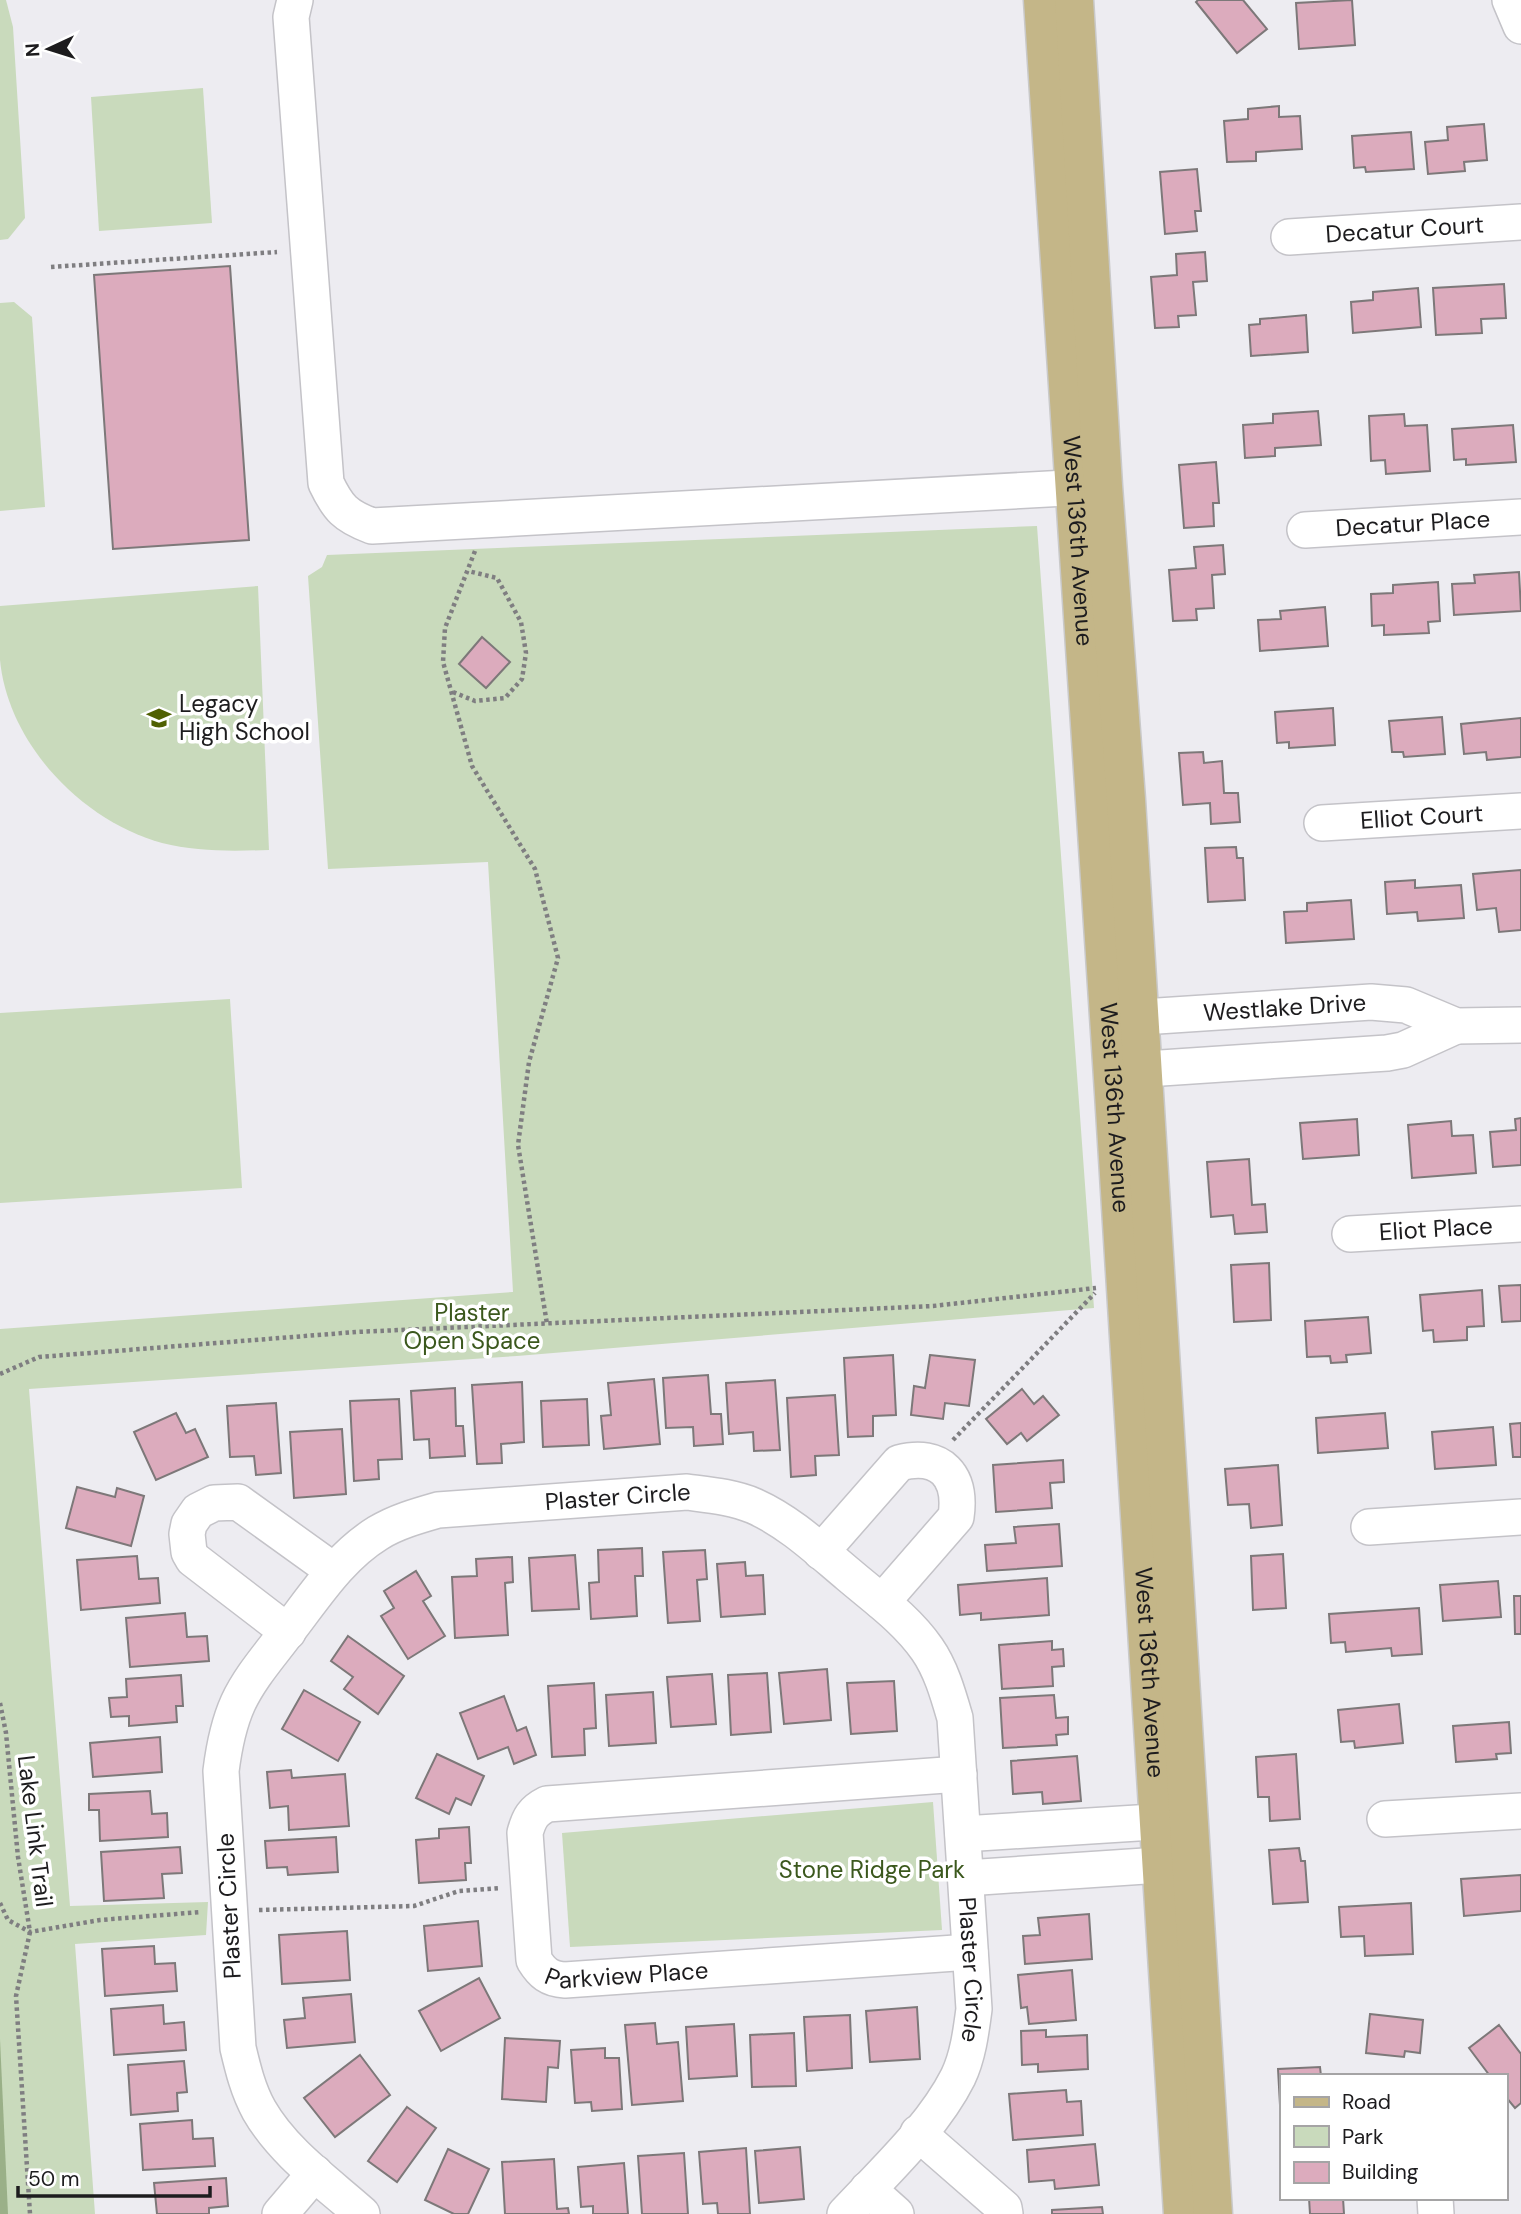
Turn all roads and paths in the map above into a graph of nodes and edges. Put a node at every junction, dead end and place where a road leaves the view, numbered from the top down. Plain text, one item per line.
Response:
1 (295, 0) edge
2 (1043, 0) edge
3 (1074, 0) edge
4 (1510, 0) edge
5 (1521, 26) edge
6 (1521, 222) edge
7 (1289, 237) dead end
8 (278, 252) dead end
9 (51, 267) dead end
10 (1089, 487) junction
11 (1521, 517) edge
12 (1305, 530) dead end
13 (476, 549) dead end
14 (468, 571) junction
15 (452, 692) junction
16 (1521, 811) edge
17 (1322, 823) dead end
18 (1124, 1019) junction
19 (1521, 1025) edge
20 (1456, 1026) junction
21 (1127, 1070) junction
22 (1521, 1224) edge
23 (1350, 1234) dead end
24 (547, 1324) junction
25 (0, 1374) edge
26 (937, 1465) junction
27 (1521, 1517) edge
28 (1369, 1527) dead end
29 (821, 1552) junction
30 (334, 1571) junction
31 (882, 1602) junction
32 (288, 1632) junction
33 (0, 1703) edge
34 (959, 1774) junction
35 (1521, 1811) edge
36 (1385, 1819) dead end
37 (1174, 1820) junction
38 (963, 1834) junction
39 (1176, 1864) junction
40 (966, 1878) junction
41 (970, 1952) junction
42 (918, 2133) junction
43 (315, 2173) junction
44 (856, 2202) edge
45 (30, 2214) edge
46 (280, 2214) edge
47 (362, 2214) edge
48 (896, 2214) edge
49 (1005, 2214) edge
50 (1183, 2214) edge
51 (1213, 2214) edge

1 - 10 street
2 - 10 main road, West 136th Avenue
3 - 10 main road, West 136th Avenue
4 - 5 street
6 - 7 street, Decatur Court
8 - 9 path
10 - 18 main road, West 136th Avenue
11 - 12 street, Decatur Place
13 - 14 path
14 - 15 path
14 - 15 path
15 - 24 path
16 - 17 street, Elliot Court
18 - 20 street, Westlake Drive
18 - 21 main road, West 136th Avenue
19 - 20 street, Westlake Drive
20 - 21 street, Westlake Drive
21 - 37 main road, West 136th Avenue
22 - 23 street, Eliot Place
24 - 25 path
24 - 26 path
26 - 29 street
26 - 31 street
27 - 28 street
29 - 30 street, Plaster Circle
29 - 31 street, Plaster Circle
30 - 32 street, Plaster Circle
30 - 32 street
31 - 34 street, Plaster Circle
32 - 43 street, Plaster Circle
33 - 45 path, Lake Link Trail
34 - 38 street, Plaster Circle
34 - 41 street, Parkview Place
35 - 36 street
37 - 38 street
37 - 39 main road, West 136th Avenue
38 - 40 street, Plaster Circle
39 - 40 street, Plaster Circle
39 - 50 main road, West 136th Avenue
39 - 51 main road, West 136th Avenue
40 - 41 street, Plaster Circle
41 - 42 street, Plaster Circle
42 - 44 street, Plaster Circle
42 - 49 street
43 - 46 street
43 - 47 street, Plaster Circle
44 - 48 street, Plaster Circle

